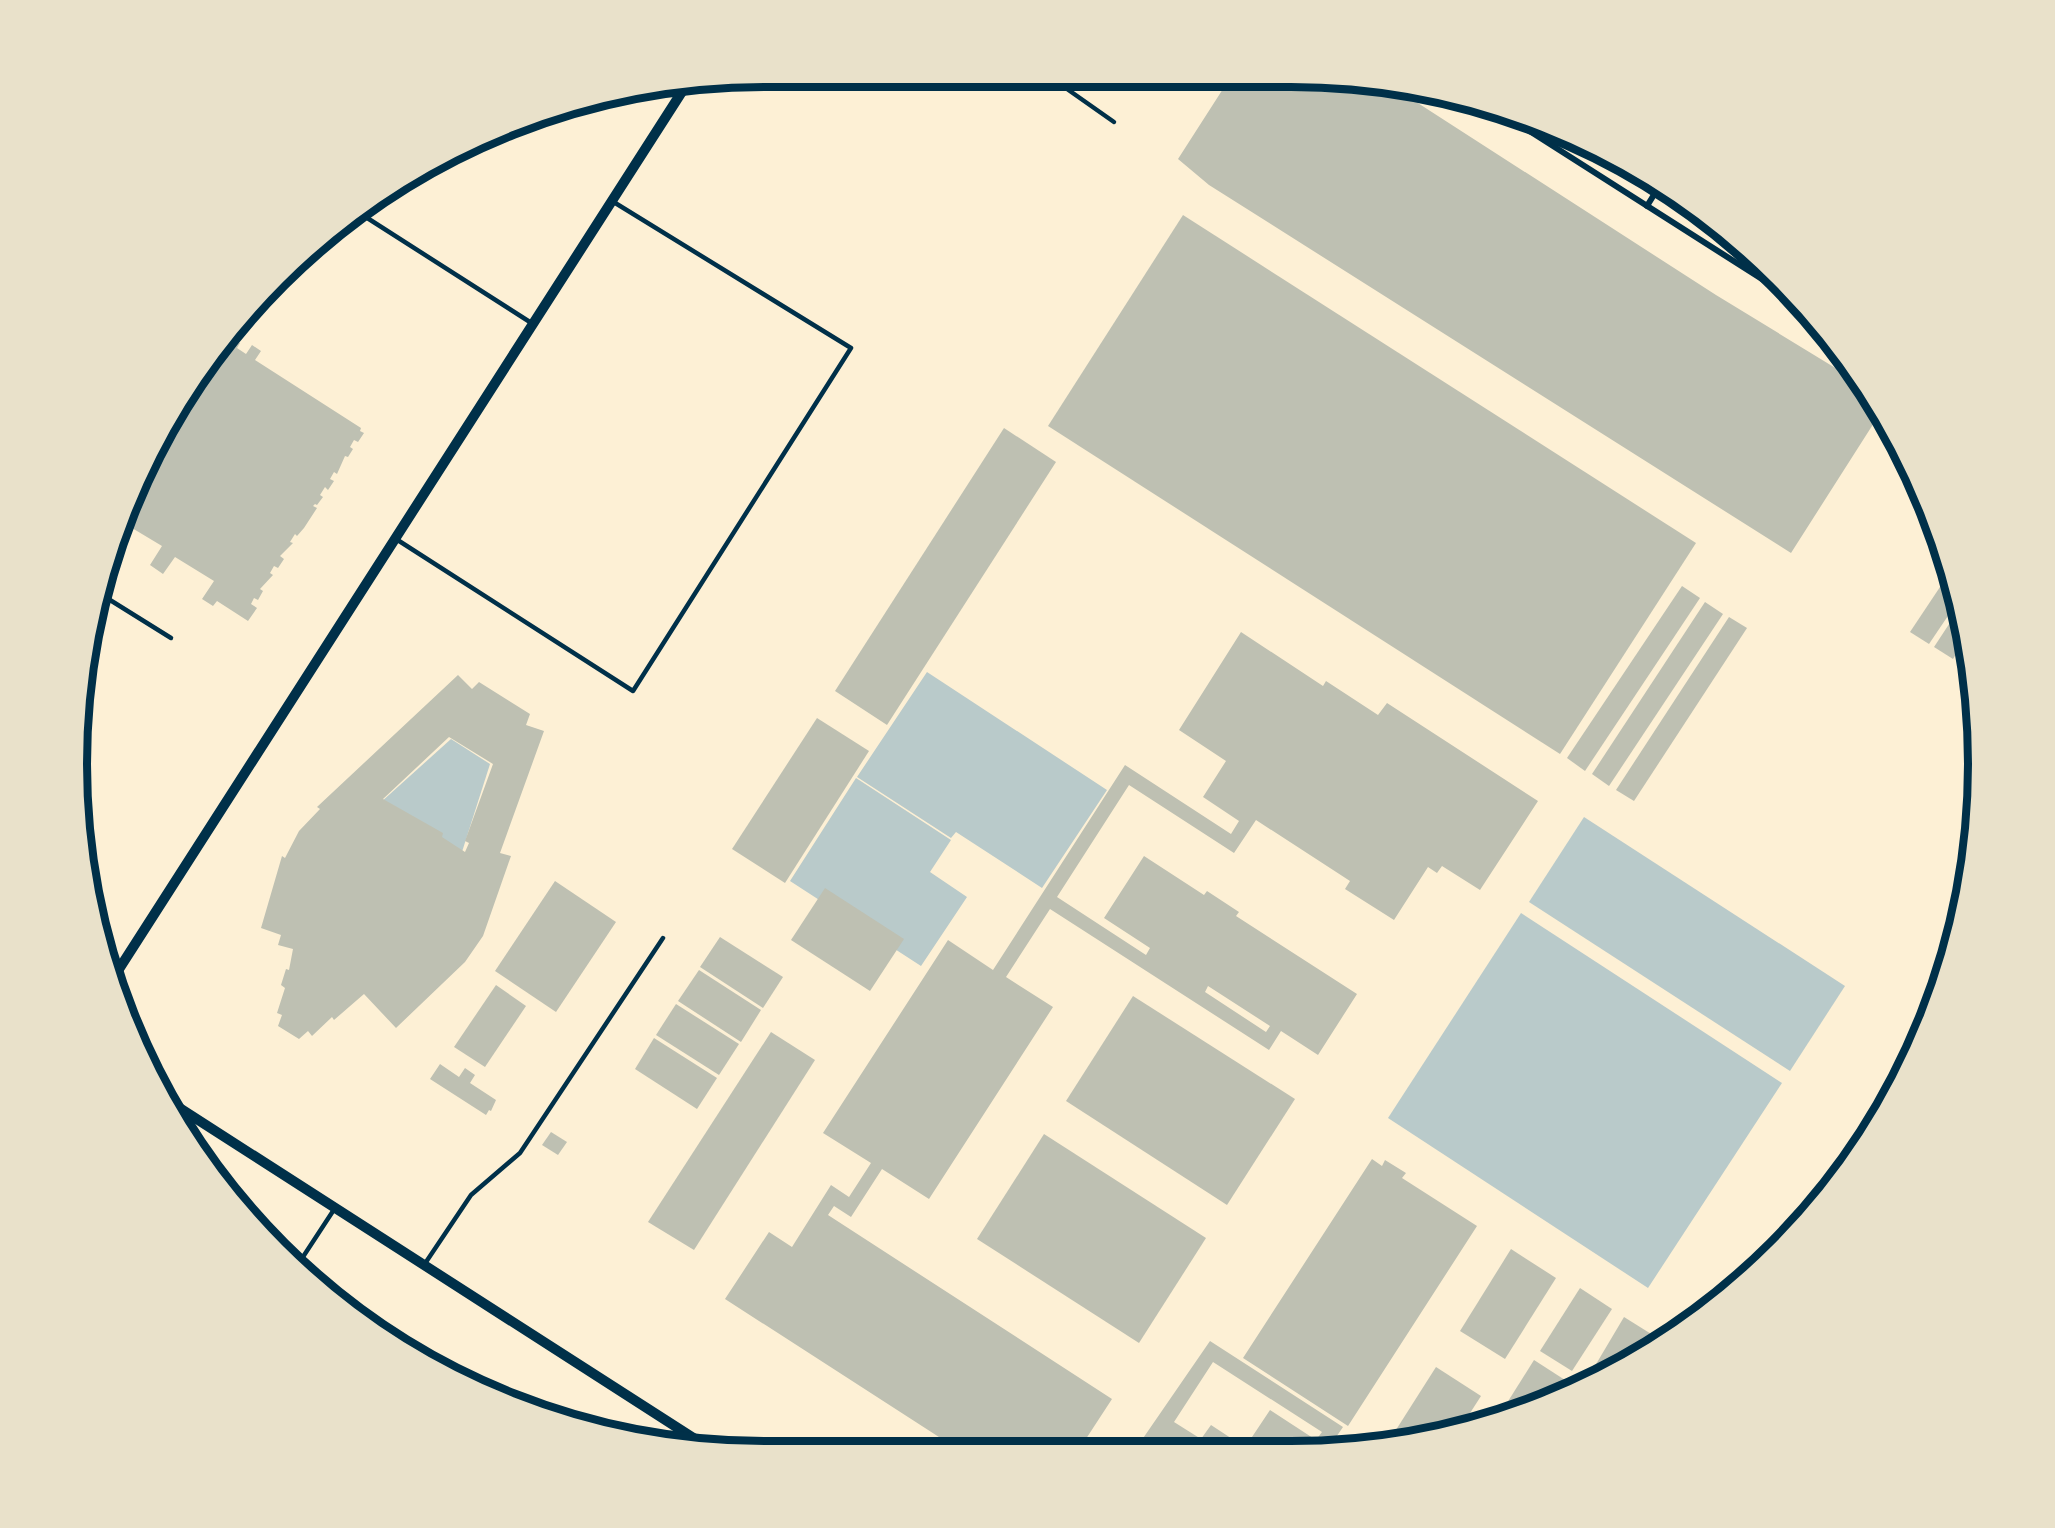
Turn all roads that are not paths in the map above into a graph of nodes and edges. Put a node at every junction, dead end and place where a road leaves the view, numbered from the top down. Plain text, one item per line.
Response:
1 (1064, 87) edge
2 (682, 92) edge
3 (1114, 122) dead end
4 (1529, 131) edge
5 (1655, 193) edge
6 (612, 201) junction
7 (1647, 206) junction
8 (366, 217) edge
9 (1767, 282) edge
10 (533, 324) junction
11 (396, 539) junction
12 (108, 599) edge
13 (171, 639) dead end
14 (663, 938) dead end
15 (119, 969) edge
16 (183, 1110) edge
17 (335, 1208) junction
18 (302, 1258) edge
19 (424, 1265) junction
20 (691, 1437) edge

1 - 3 lane
2 - 6 street
4 - 7 street
5 - 7 street
6 - 10 street
6 - 11 lane
7 - 9 street
8 - 10 lane
10 - 11 street
11 - 15 street
12 - 13 lane
14 - 19 lane
16 - 17 street
17 - 18 lane
17 - 19 street
19 - 20 street

